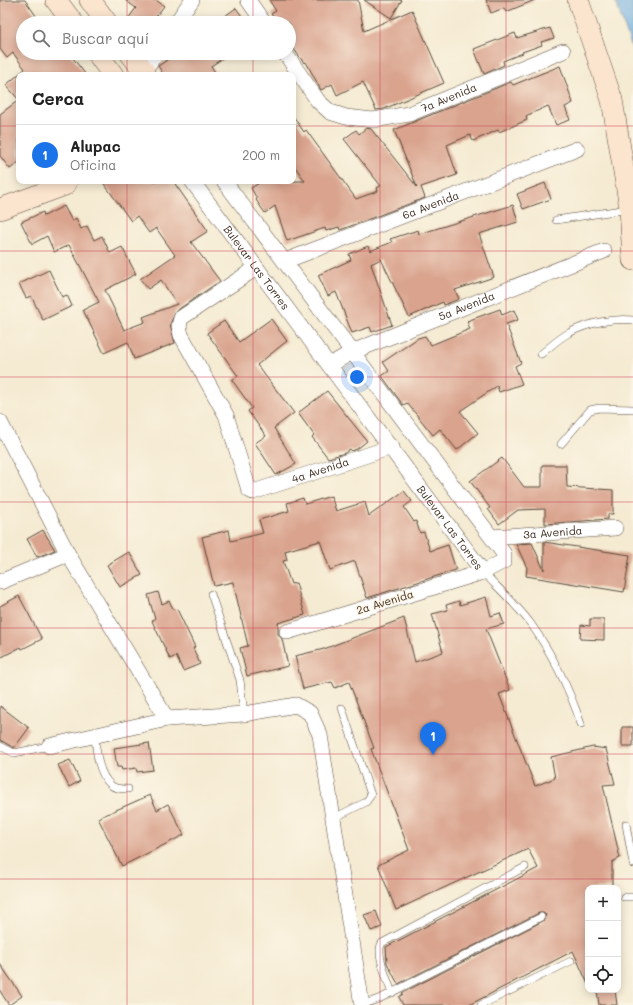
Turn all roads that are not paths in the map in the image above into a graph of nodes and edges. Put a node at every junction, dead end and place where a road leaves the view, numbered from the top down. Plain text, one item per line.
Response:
1 (56, 0) edge
2 (90, 0) edge
3 (192, 0) edge
4 (248, 0) edge
5 (578, 0) edge
6 (69, 16) edge
7 (103, 16) edge
8 (181, 16) edge
9 (259, 16) edge
10 (563, 51) dead end
11 (102, 60) edge
12 (135, 60) edge
13 (152, 60) edge
14 (290, 60) edge
15 (112, 72) edge
16 (143, 72) edge
17 (145, 72) edge
18 (577, 149) dead end
19 (66, 184) edge
20 (194, 184) edge
21 (226, 184) edge
22 (630, 208) junction
23 (0, 209) edge
24 (252, 219) junction
25 (556, 220) dead end
26 (231, 235) junction
27 (604, 251) dead end
28 (633, 260) edge
29 (284, 261) junction
30 (256, 268) junction
31 (633, 320) edge
32 (352, 352) junction
33 (542, 354) dead end
34 (330, 365) junction
35 (633, 409) edge
36 (0, 422) edge
37 (561, 444) dead end
38 (392, 447) junction
39 (615, 528) dead end
40 (492, 537) junction
41 (68, 554) junction
42 (484, 572) junction
43 (0, 582) edge
44 (211, 594) dead end
45 (287, 632) dead end
46 (342, 708) dead end
47 (244, 714) junction
48 (167, 719) junction
49 (581, 724) dead end
50 (95, 735) junction
51 (0, 746) edge
52 (49, 746) joint
53 (128, 789) dead end
54 (332, 819) junction
55 (626, 824) dead end
56 (633, 864) edge
57 (526, 867) dead end
58 (624, 897) dead end
59 (633, 897) edge
60 (541, 917) dead end
61 (571, 961) dead end
62 (392, 992) junction
63 (362, 1005) edge
64 (481, 1005) edge

1 - 6 main road
2 - 7 main road
3 - 8 street
4 - 9 street
5 - 22 main road
10 - 14 street, 7a Avenida
11 - 15 main road
12 - 16 main road
13 - 17 street
18 - 29 street, 6a Avenida
19 - 23 main road
20 - 26 street, Bulevar Las Torres
21 - 24 street, Bulevar Las Torres
22 - 25 lane
22 - 28 main road
24 - 26 street
24 - 29 street, Bulevar Las Torres
26 - 30 street, Bulevar Las Torres
27 - 32 street, 5a Avenida
29 - 32 street, Bulevar Las Torres
30 - 34 street, Bulevar Las Torres
30 - 38 street, 4a Avenida
31 - 33 lane
32 - 34 street, 5a Avenida
32 - 40 street, Bulevar Las Torres
34 - 38 street, Bulevar Las Torres
35 - 37 lane
36 - 41 street
38 - 42 street, Bulevar Las Torres
39 - 40 street, 3a Avenida
40 - 42 street, Bulevar Las Torres
41 - 43 street
41 - 48 street
42 - 45 street, 2a Avenida
42 - 49 lane
44 - 47 lane
46 - 54 lane
47 - 48 street
47 - 54 street
48 - 50 street
50 - 52 street
50 - 53 lane
51 - 52 lane
54 - 63 street
55 - 56 lane
57 - 62 lane
58 - 59 lane
60 - 62 lane
61 - 64 lane
62 - 63 lane

